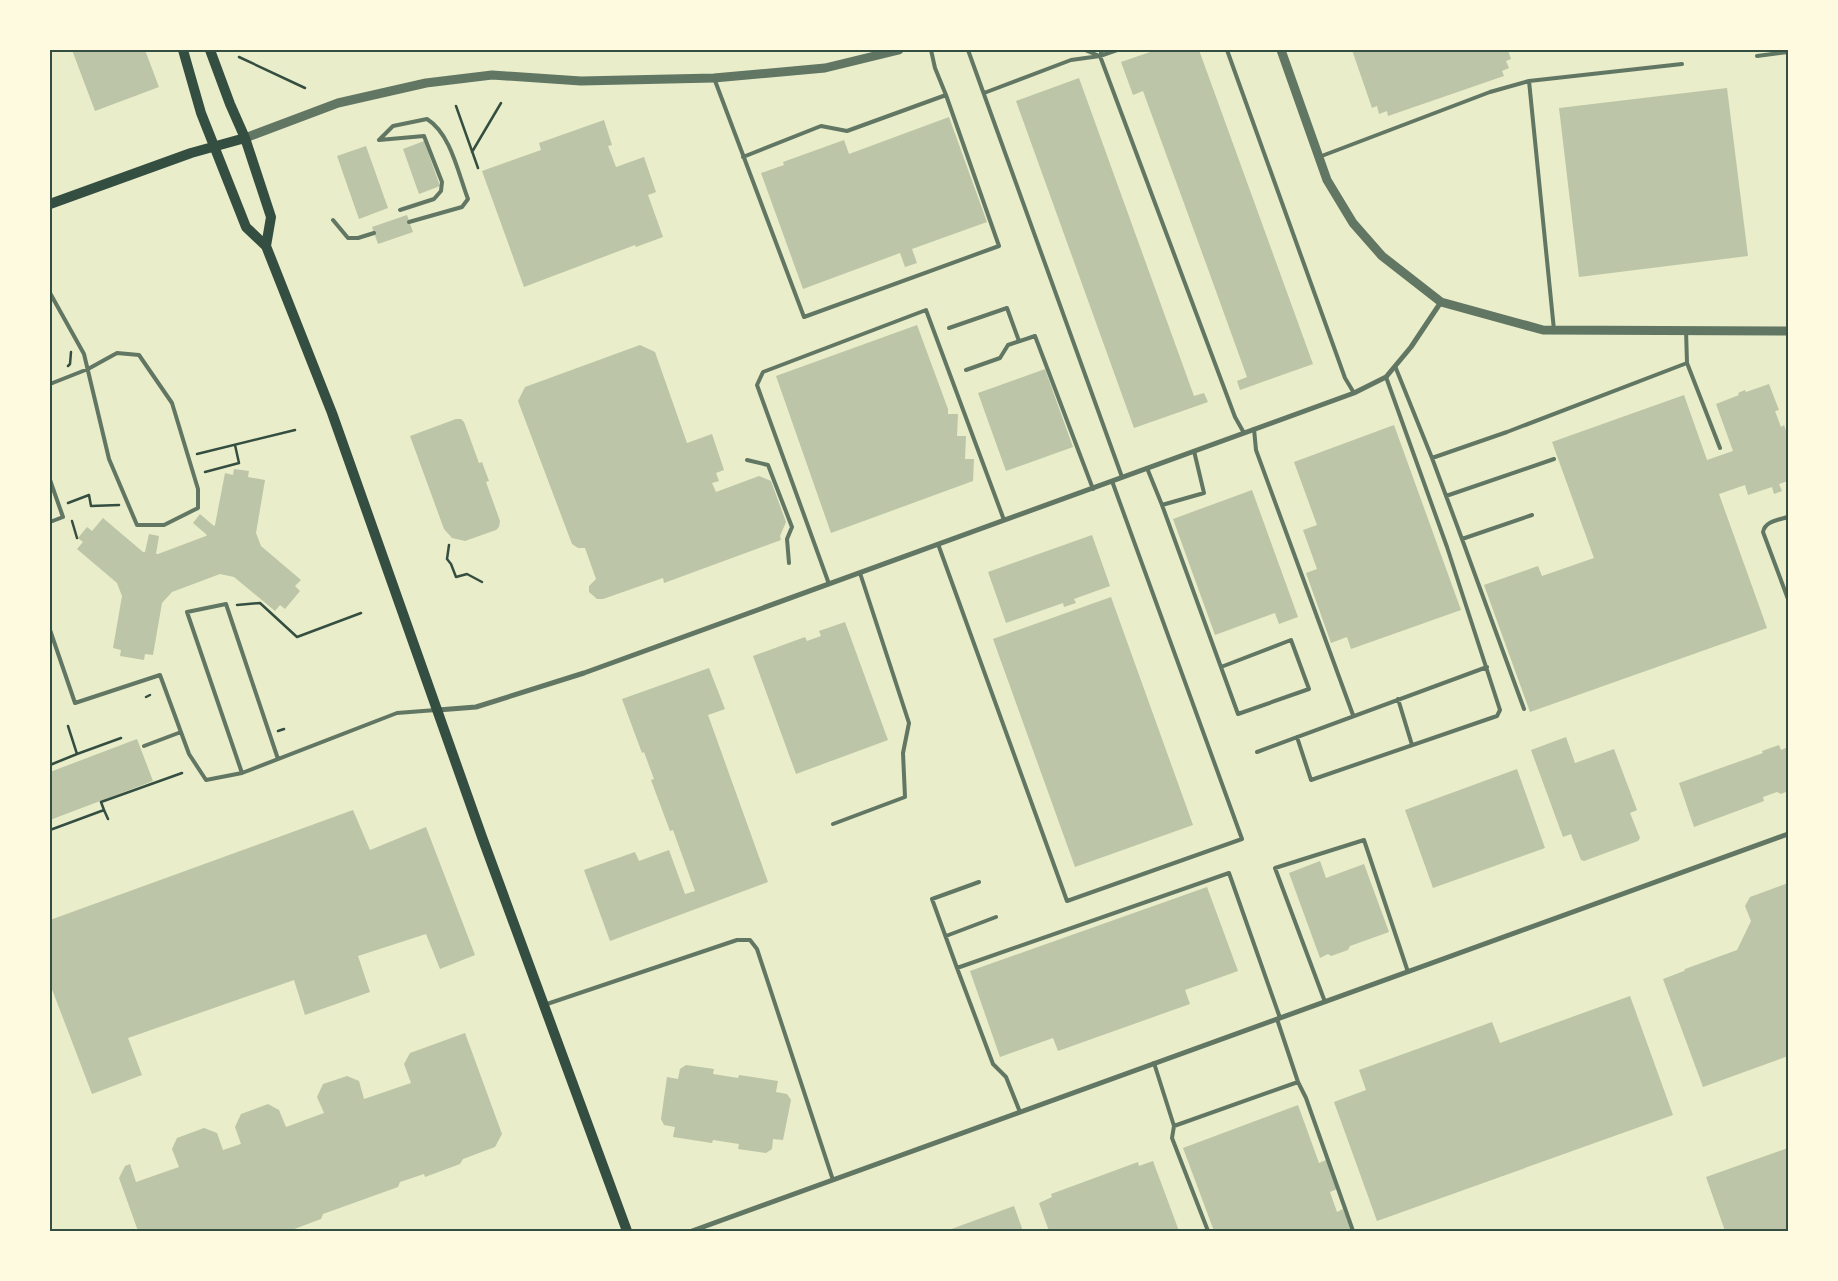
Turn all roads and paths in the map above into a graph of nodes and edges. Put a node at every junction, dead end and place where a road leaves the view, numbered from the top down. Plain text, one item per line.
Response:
1 (183, 50) edge
2 (210, 50) edge
3 (899, 50) edge
4 (931, 50) edge
5 (968, 50) edge
6 (1085, 50) edge
7 (1102, 50) edge
8 (1116, 50) edge
9 (1228, 50) edge
10 (1281, 50) edge
11 (1788, 52) edge
12 (1100, 56) junction
13 (1757, 56) dead end
14 (239, 57) dead end
15 (1682, 64) dead end
16 (714, 78) junction
17 (1529, 81) junction
18 (305, 88) dead end
19 (984, 93) junction
20 (946, 95) junction
21 (500, 103) dead end
22 (456, 106) dead end
23 (245, 138) junction
24 (215, 148) junction
25 (472, 152) junction
26 (743, 157) junction
27 (1319, 157) junction
28 (478, 168) dead end
29 (50, 204) edge
30 (400, 210) dead end
31 (333, 220) dead end
32 (409, 222) dead end
33 (374, 233) dead end
34 (266, 246) junction
35 (50, 293) edge
36 (1441, 302) junction
37 (950, 328) dead end
38 (1554, 330) junction
39 (1686, 330) junction
40 (1788, 331) edge
41 (1019, 341) junction
42 (70, 345) dead end
43 (1687, 363) junction
44 (1394, 366) junction
45 (66, 368) dead end
46 (88, 369) junction
47 (966, 370) dead end
48 (1386, 376) junction
49 (50, 384) edge
50 (1354, 393) junction
51 (1254, 429) junction
52 (295, 430) dead end
53 (1244, 433) junction
54 (234, 445) junction
55 (1720, 448) dead end
56 (1194, 451) junction
57 (188, 456) junction
58 (1432, 458) junction
59 (1554, 459) dead end
60 (747, 460) dead end
61 (1147, 468) junction
62 (205, 472) dead end
63 (1122, 477) junction
64 (50, 480) edge
65 (1112, 481) junction
66 (1093, 489) junction
67 (1446, 496) junction
68 (68, 503) dead end
69 (128, 505) junction
70 (1162, 505) junction
71 (1532, 515) dead end
72 (1788, 517) edge
73 (72, 520) dead end
74 (1004, 520) junction
75 (50, 522) edge
76 (77, 538) dead end
77 (1462, 539) junction
78 (938, 544) junction
79 (449, 545) dead end
80 (789, 563) dead end
81 (860, 572) junction
82 (482, 582) dead end
83 (829, 584) junction
84 (1788, 599) edge
85 (227, 606) junction
86 (361, 613) dead end
87 (50, 630) edge
88 (1221, 667) junction
89 (1487, 667) junction
90 (150, 695) dead end
91 (146, 697) dead end
92 (1398, 699) junction
93 (438, 710) junction
94 (1524, 710) dead end
95 (1353, 716) junction
96 (68, 726) dead end
97 (181, 732) junction
98 (1297, 737) junction
99 (121, 738) dead end
100 (1412, 745) junction
101 (144, 746) dead end
102 (1257, 752) dead end
103 (78, 754) junction
104 (278, 759) junction
105 (50, 765) edge
106 (242, 772) junction
107 (182, 773) dead end
108 (104, 810) junction
109 (108, 819) dead end
110 (833, 824) dead end
111 (50, 830) edge
112 (1788, 834) edge
113 (980, 882) dead end
114 (996, 917) dead end
115 (946, 936) junction
116 (957, 968) junction
117 (1408, 972) junction
118 (1325, 1002) junction
119 (544, 1006) junction
120 (1279, 1018) junction
121 (1154, 1064) junction
122 (1298, 1082) junction
123 (50, 1092) edge
124 (50, 1097) edge
125 (1020, 1112) junction
126 (1174, 1126) junction
127 (833, 1180) junction
128 (627, 1231) edge
129 (692, 1231) edge
130 (1208, 1231) edge
131 (1352, 1231) edge

1 - 24 main road
2 - 23 main road
3 - 16 street
4 - 20 lane
5 - 19 lane
6 - 12 lane
7 - 12 lane
8 - 12 lane
9 - 50 lane
10 - 27 street
11 - 13 lane
12 - 19 lane
12 - 53 lane
14 - 18 path
15 - 17 lane
16 - 23 street
16 - 26 lane
17 - 27 lane
17 - 38 lane
19 - 63 lane
20 - 26 lane
20 - 26 lane
21 - 25 path
22 - 25 path
23 - 24 main road
23 - 34 main road
24 - 29 main road
24 - 34 main road
25 - 28 path
27 - 36 street
30 - 32 lane
31 - 33 lane
34 - 93 main road
35 - 46 lane
36 - 38 street
36 - 44 street
37 - 41 lane
38 - 39 street
39 - 40 street
39 - 43 lane
41 - 47 lane
41 - 66 lane
42 - 45 path
43 - 55 lane
43 - 58 lane
44 - 48 street
44 - 58 lane
46 - 49 lane
46 - 57 lane
46 - 69 lane
48 - 50 street
48 - 89 lane
50 - 51 street
51 - 53 street
51 - 95 lane
52 - 54 path
53 - 56 street
54 - 57 path
54 - 62 path
56 - 61 street
56 - 70 lane
57 - 69 lane
58 - 67 lane
59 - 67 lane
60 - 80 lane
61 - 63 street
61 - 70 lane
63 - 65 street
64 - 75 lane
65 - 66 street
65 - 78 lane
66 - 74 street
67 - 77 lane
68 - 69 path
70 - 88 lane
71 - 77 lane
72 - 84 lane
73 - 76 path
74 - 78 street
74 - 83 lane
77 - 94 lane
78 - 81 street
79 - 82 path
81 - 83 street
81 - 110 lane
83 - 93 street
85 - 86 path
85 - 104 lane
85 - 106 lane
87 - 97 lane
88 - 88 lane
89 - 92 lane
89 - 100 lane
90 - 91 path
92 - 95 lane
92 - 100 lane
93 - 104 lane
93 - 119 main road
95 - 98 lane
96 - 103 path
97 - 101 lane
97 - 106 lane
98 - 100 lane
98 - 102 lane
99 - 103 path
103 - 105 path
104 - 106 lane
107 - 108 path
108 - 109 path
108 - 111 path
112 - 117 street
113 - 115 lane
114 - 115 lane
115 - 116 lane
116 - 120 lane
116 - 125 lane
117 - 118 street
117 - 118 lane
118 - 120 street
119 - 127 lane
119 - 128 main road
120 - 121 street
120 - 122 lane
121 - 125 street
121 - 126 lane
122 - 126 lane
122 - 131 lane
123 - 124 lane
125 - 127 street
126 - 130 lane
127 - 129 street

